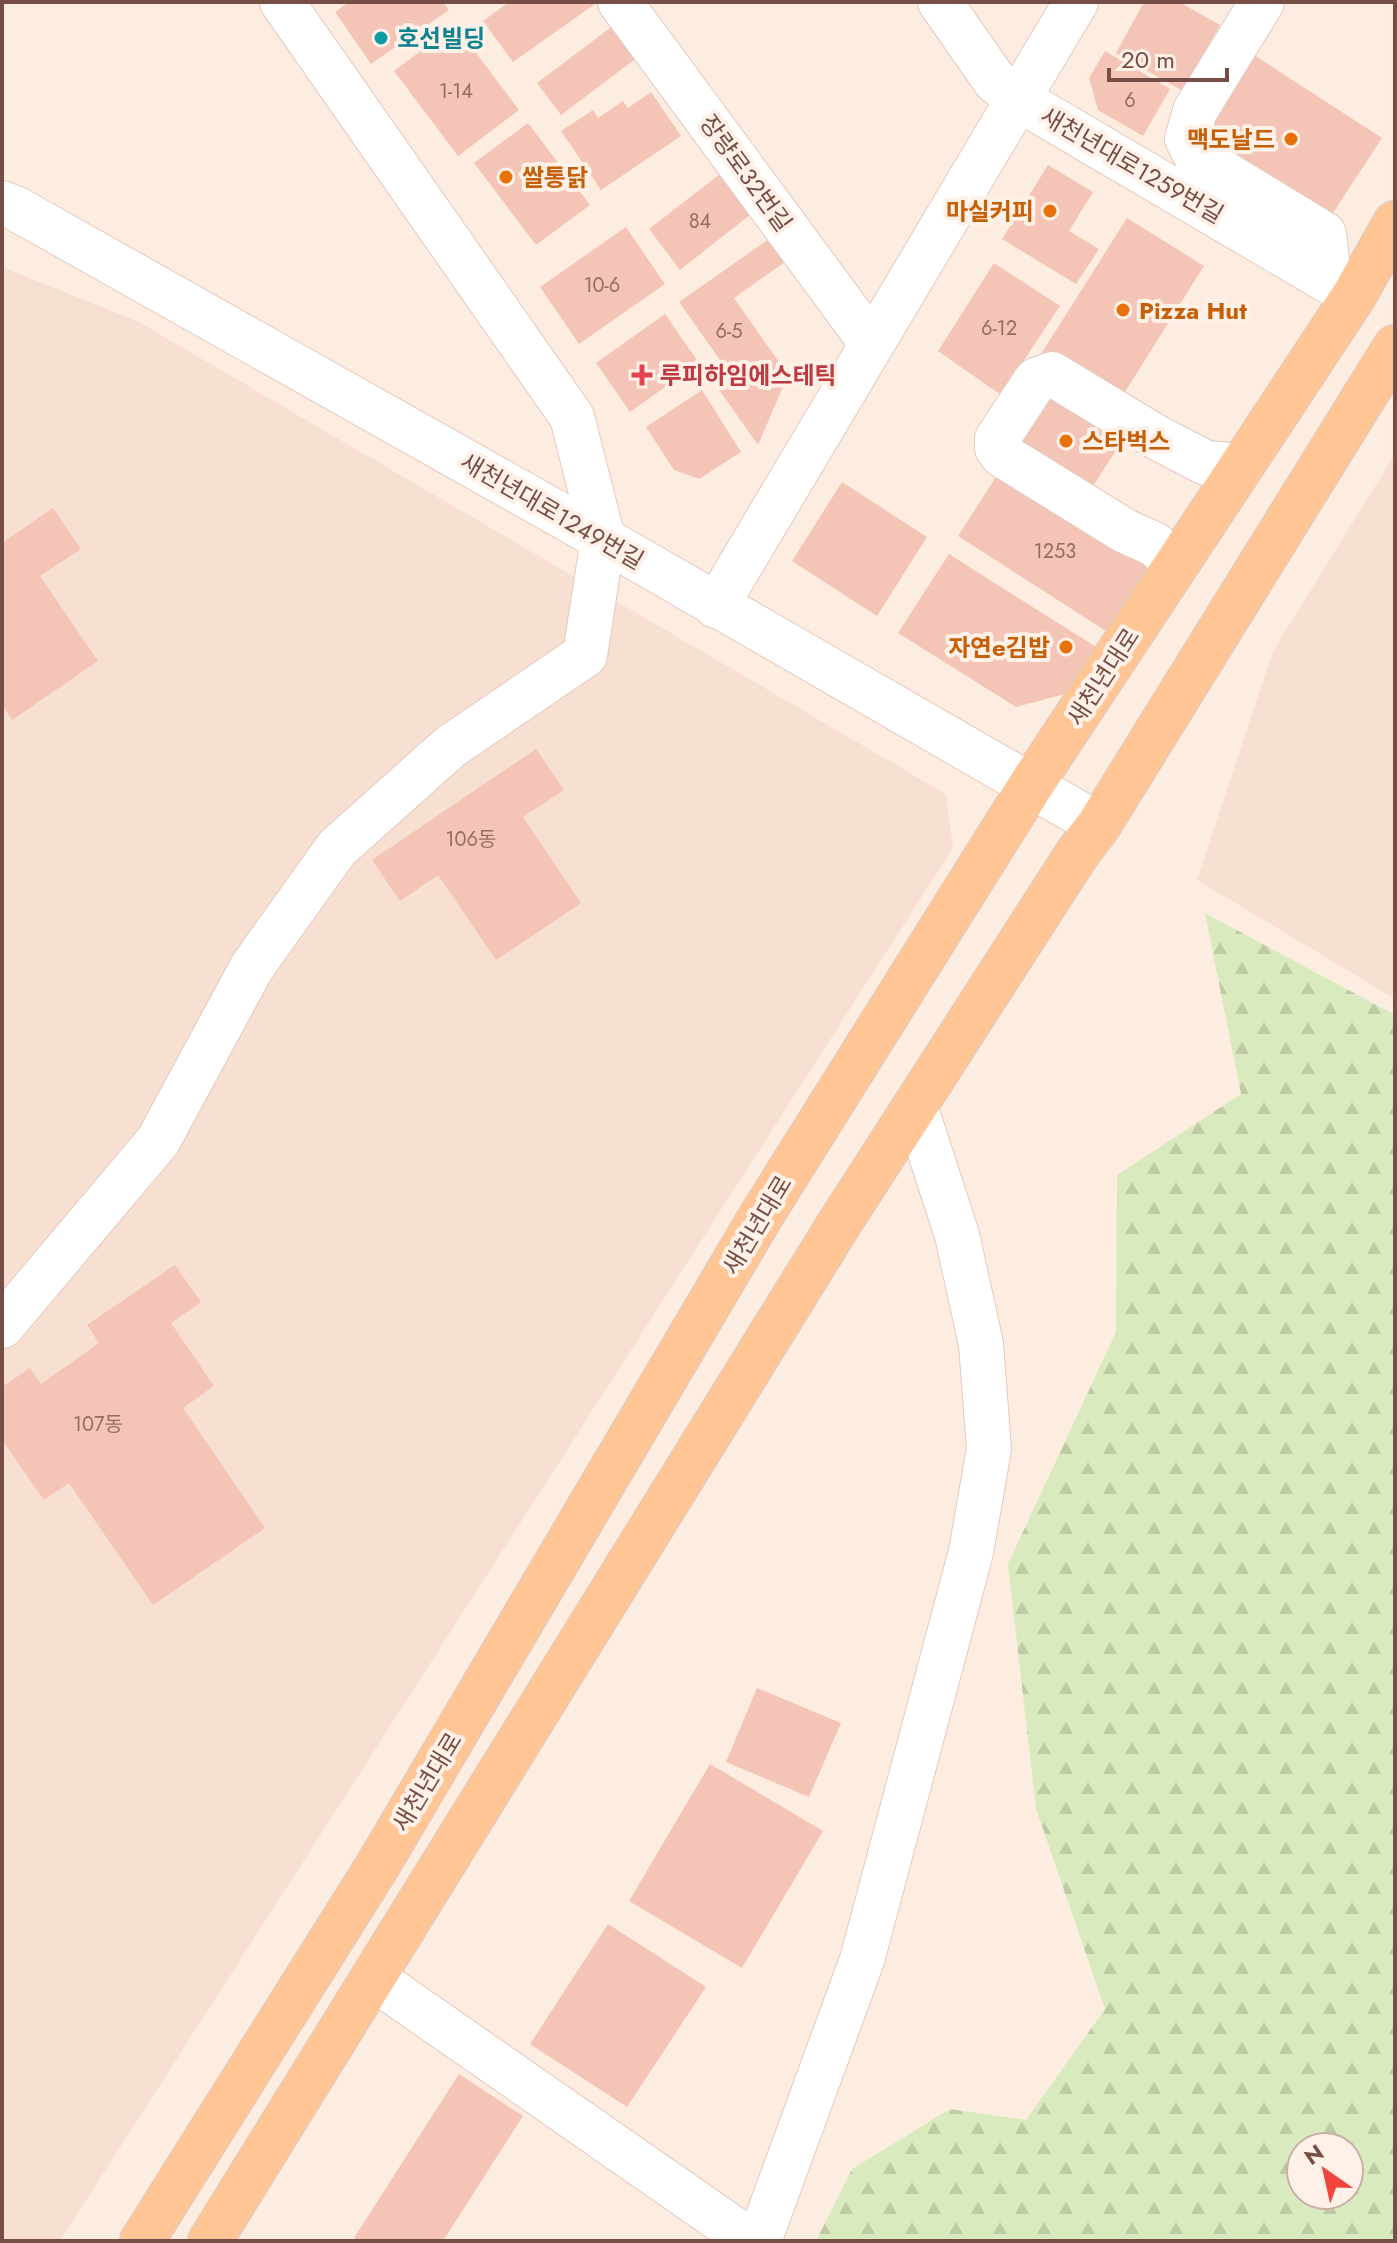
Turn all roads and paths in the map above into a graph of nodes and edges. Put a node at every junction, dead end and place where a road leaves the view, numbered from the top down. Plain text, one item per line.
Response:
1 (282, 2) edge
2 (620, 2) edge
3 (940, 2) edge
4 (1076, 2) edge
5 (1251, 20) edge
6 (1018, 99) junction
7 (2, 203) edge
8 (1395, 223) edge
9 (1341, 288) junction
10 (872, 344) junction
11 (1395, 347) edge
12 (1241, 466) junction
13 (603, 539) junction
14 (1177, 564) junction
15 (716, 606) junction
16 (1031, 785) junction
17 (1099, 825) junction
18 (915, 1106) junction
19 (2, 1326) edge
20 (373, 1978) junction
21 (142, 2241) edge
22 (210, 2241) edge
23 (751, 2241) edge
24 (759, 2241) edge

1 - 13 street
2 - 10 street, 장량로32번길
3 - 6 street, 새천년대로1259번길
4 - 6 street
5 - 9 street
6 - 9 street, 새천년대로1259번길
6 - 10 street
7 - 13 street, 새천년대로1249번길
8 - 9 main road, 새천년대로
9 - 12 main road, 새천년대로
10 - 15 street
11 - 17 main road
12 - 14 main road, 새천년대로
12 - 14 street
13 - 15 street, 새천년대로1249번길
13 - 19 street
14 - 16 main road, 새천년대로
15 - 16 street, 새천년대로1249번길
16 - 17 street, 새천년대로1249번길
16 - 21 main road, 새천년대로
17 - 18 main road
18 - 20 main road
18 - 24 street
20 - 22 main road
20 - 23 street

